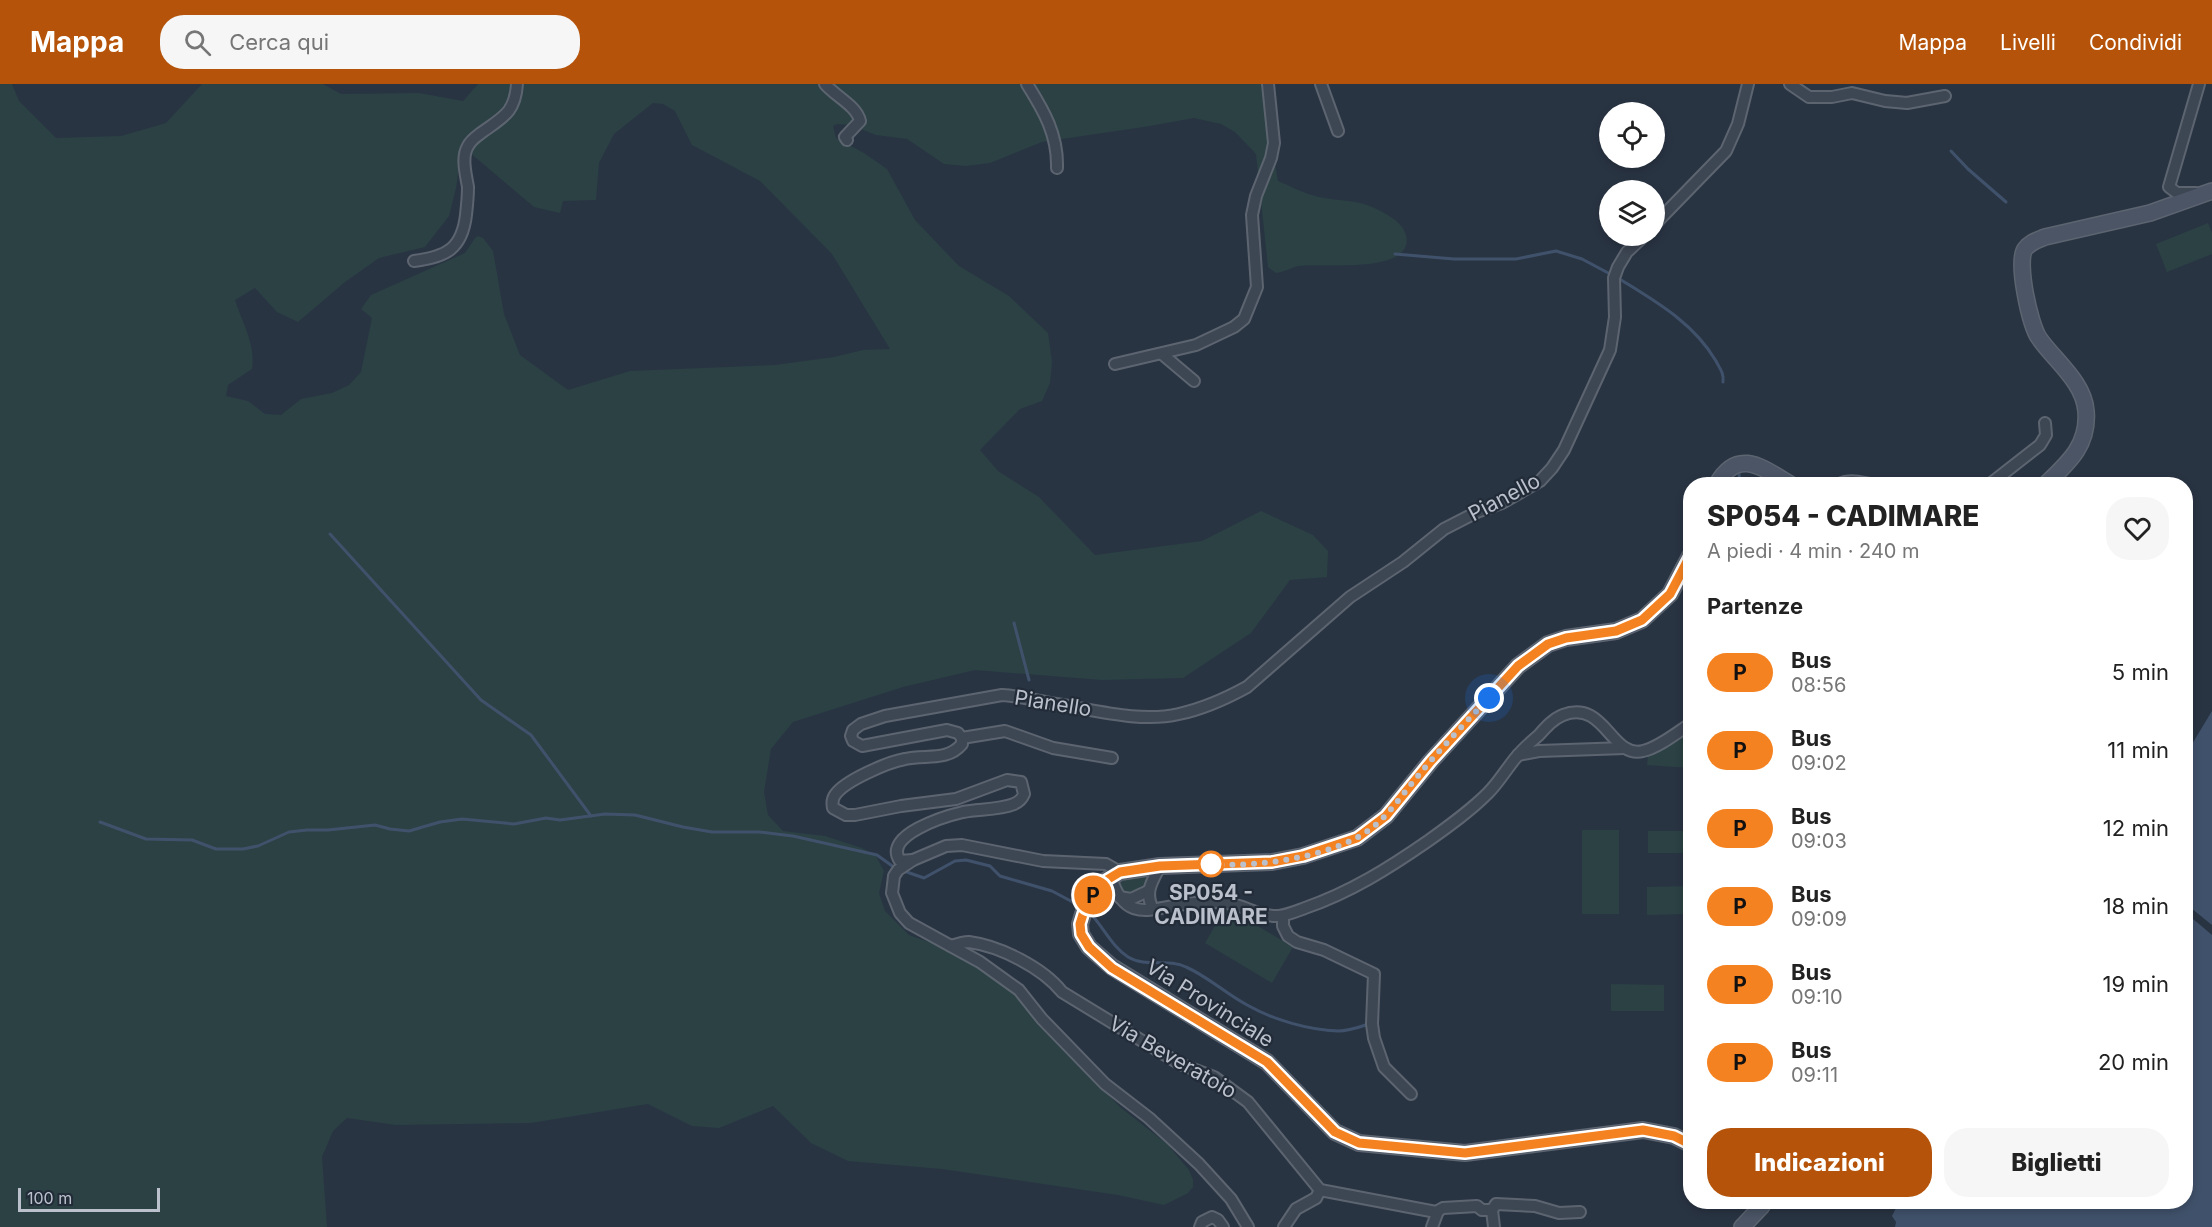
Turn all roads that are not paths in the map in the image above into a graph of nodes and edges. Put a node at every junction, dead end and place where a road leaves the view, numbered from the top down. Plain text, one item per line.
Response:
1 (518, 84) edge
2 (825, 84) edge
3 (1027, 84) edge
4 (1268, 84) edge
5 (1321, 84) edge
6 (1749, 84) edge
7 (1790, 84) edge
8 (2199, 84) edge
9 (1945, 96) dead end
10 (1338, 131) dead end
11 (847, 140) dead end
12 (1057, 168) dead end
13 (2212, 185) edge
14 (2212, 191) edge
15 (1665, 214) edge
16 (1633, 246) edge
17 (414, 261) dead end
18 (1162, 354) junction
19 (1115, 364) dead end
20 (1194, 381) dead end
21 (2045, 423) dead end
22 (1721, 477) edge
23 (1778, 477) edge
24 (1999, 477) edge
25 (2053, 477) edge
26 (1683, 569) edge
27 (1683, 728) edge
28 (962, 738) junction
29 (1625, 748) junction
30 (1518, 755) junction
31 (1112, 758) dead end
32 (913, 860) junction
33 (1160, 866) junction
34 (1116, 874) junction
35 (1148, 891) junction
36 (1119, 897) junction
37 (1153, 909) junction
38 (1283, 916) junction
39 (951, 946) junction
40 (1411, 1094) dead end
41 (1683, 1140) edge
42 (1320, 1190) junction
43 (1492, 1209) junction
44 (1759, 1209) edge
45 (1438, 1211) junction
46 (1580, 1212) dead end
47 (1200, 1227) edge
48 (1223, 1227) edge
49 (1248, 1227) edge
50 (1284, 1227) edge
51 (1432, 1227) edge
52 (1494, 1227) edge
53 (1742, 1227) edge

1 - 17 street
2 - 11 street
3 - 12 street
4 - 18 street
5 - 10 street
6 - 15 street
7 - 9 street
8 - 13 street
14 - 25 main road
16 - 28 street, Pianello
18 - 19 street
18 - 20 street
21 - 24 street
22 - 23 main road
26 - 33 main road
27 - 29 street
28 - 31 street
28 - 32 street
29 - 30 street
29 - 30 street
30 - 38 street
32 - 34 street
32 - 39 street
33 - 34 main road
33 - 35 street
34 - 36 street
34 - 41 main road, Via Provinciale
35 - 36 street
35 - 37 street
36 - 37 street
37 - 38 street
38 - 40 street
39 - 42 street, Via Beveratoio
39 - 49 street
42 - 45 street
42 - 50 street
43 - 45 street
43 - 46 street
43 - 52 street
44 - 53 main road
45 - 51 street
47 - 48 street

